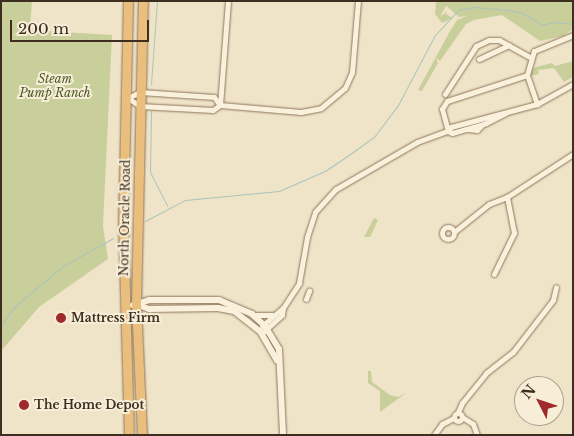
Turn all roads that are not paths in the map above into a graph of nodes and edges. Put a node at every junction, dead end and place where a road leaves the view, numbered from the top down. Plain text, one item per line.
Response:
1 (128, 1) edge
2 (143, 1) edge
3 (228, 1) edge
4 (358, 1) edge
5 (573, 35) edge
6 (509, 45) junction
7 (530, 57) junction
8 (479, 60) dead end
9 (527, 75) junction
10 (573, 84) edge
11 (140, 92) junction
12 (445, 94) dead end
13 (128, 98) junction
14 (537, 104) junction
15 (220, 105) junction
16 (140, 106) junction
17 (506, 114) junction
18 (448, 131) junction
19 (573, 154) edge
20 (507, 197) junction
21 (454, 232) dead end
22 (494, 274) dead end
23 (556, 287) dead end
24 (309, 291) dead end
25 (306, 299) dead end
26 (136, 304) junction
27 (124, 305) junction
28 (283, 308) junction
29 (252, 314) junction
30 (275, 314) junction
31 (263, 329) junction
32 (460, 415) junction
33 (128, 435) edge
34 (142, 435) edge
35 (282, 435) edge
36 (434, 435) edge
37 (476, 435) edge

1 - 13 highway, North Oracle Road
2 - 11 highway, North Oracle Road
3 - 15 street
4 - 15 street
5 - 7 street
6 - 7 street
6 - 8 street
6 - 12 street
7 - 9 street
9 - 14 street
9 - 18 street
10 - 14 street
11 - 13 street
11 - 15 street
11 - 16 highway, North Oracle Road
13 - 16 street
13 - 27 highway, North Oracle Road
14 - 17 street
15 - 16 street
16 - 26 highway, North Oracle Road
17 - 18 street
17 - 18 street
18 - 28 street
19 - 20 street
20 - 21 street
20 - 22 street
23 - 32 street
24 - 25 street
26 - 27 street
26 - 29 street
26 - 31 street
26 - 34 highway, North Oracle Road
27 - 33 highway, North Oracle Road
28 - 30 street
28 - 31 street
29 - 30 street
29 - 31 street
30 - 31 street
31 - 35 street
32 - 36 street
32 - 37 street

